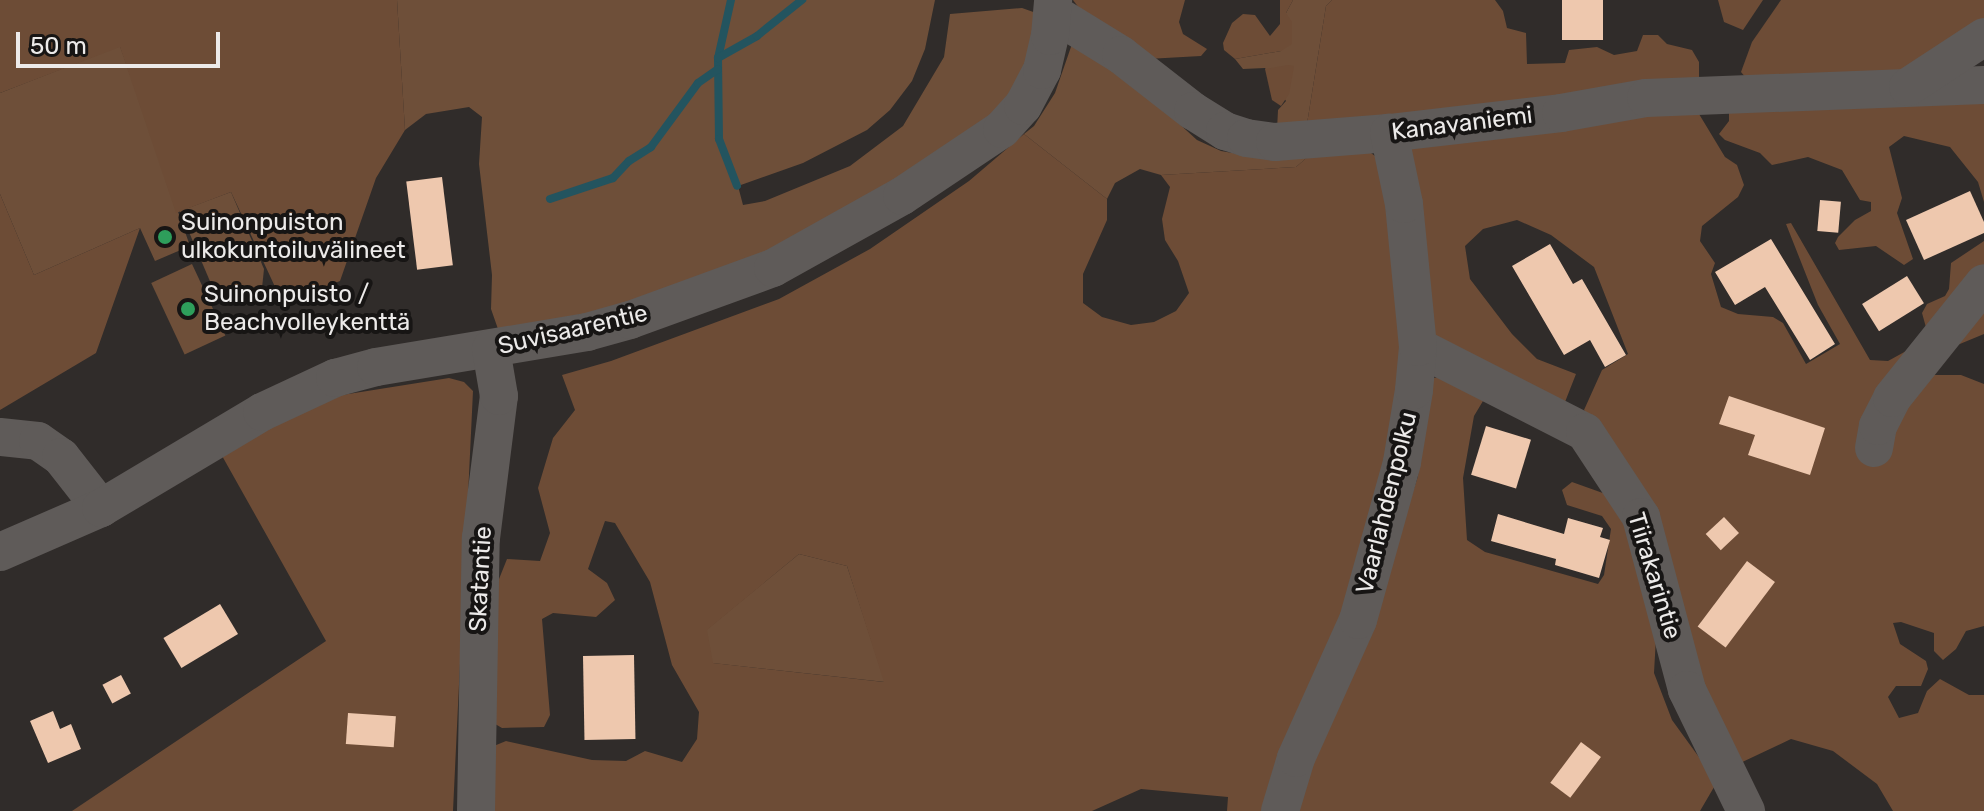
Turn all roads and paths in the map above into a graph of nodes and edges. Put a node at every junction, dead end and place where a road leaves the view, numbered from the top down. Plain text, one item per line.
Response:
1 (1053, 6) edge
2 (1984, 37) edge
3 (1984, 85) edge
4 (1908, 87) junction
5 (1389, 133) junction
6 (1984, 283) edge
7 (1418, 347) junction
8 (491, 349) junction
9 (0, 437) edge
10 (1874, 448) dead end
11 (101, 508) junction
12 (0, 552) edge
13 (476, 811) edge
14 (1280, 811) edge
15 (1746, 811) edge

1 - 5 street, Kanavaniemi
1 - 8 street, Suvisaarentie
2 - 4 street
3 - 4 street, Kanavaniemi
4 - 5 street, Kanavaniemi
5 - 7 street, Vaarlahdenpolku
6 - 10 street
7 - 14 street, Vaarlahdenpolku
7 - 15 street, Tiirakarintie
8 - 11 street, Suvisaarentie
8 - 13 street, Skatantie
9 - 11 street
11 - 12 street, Suvisaarentie

